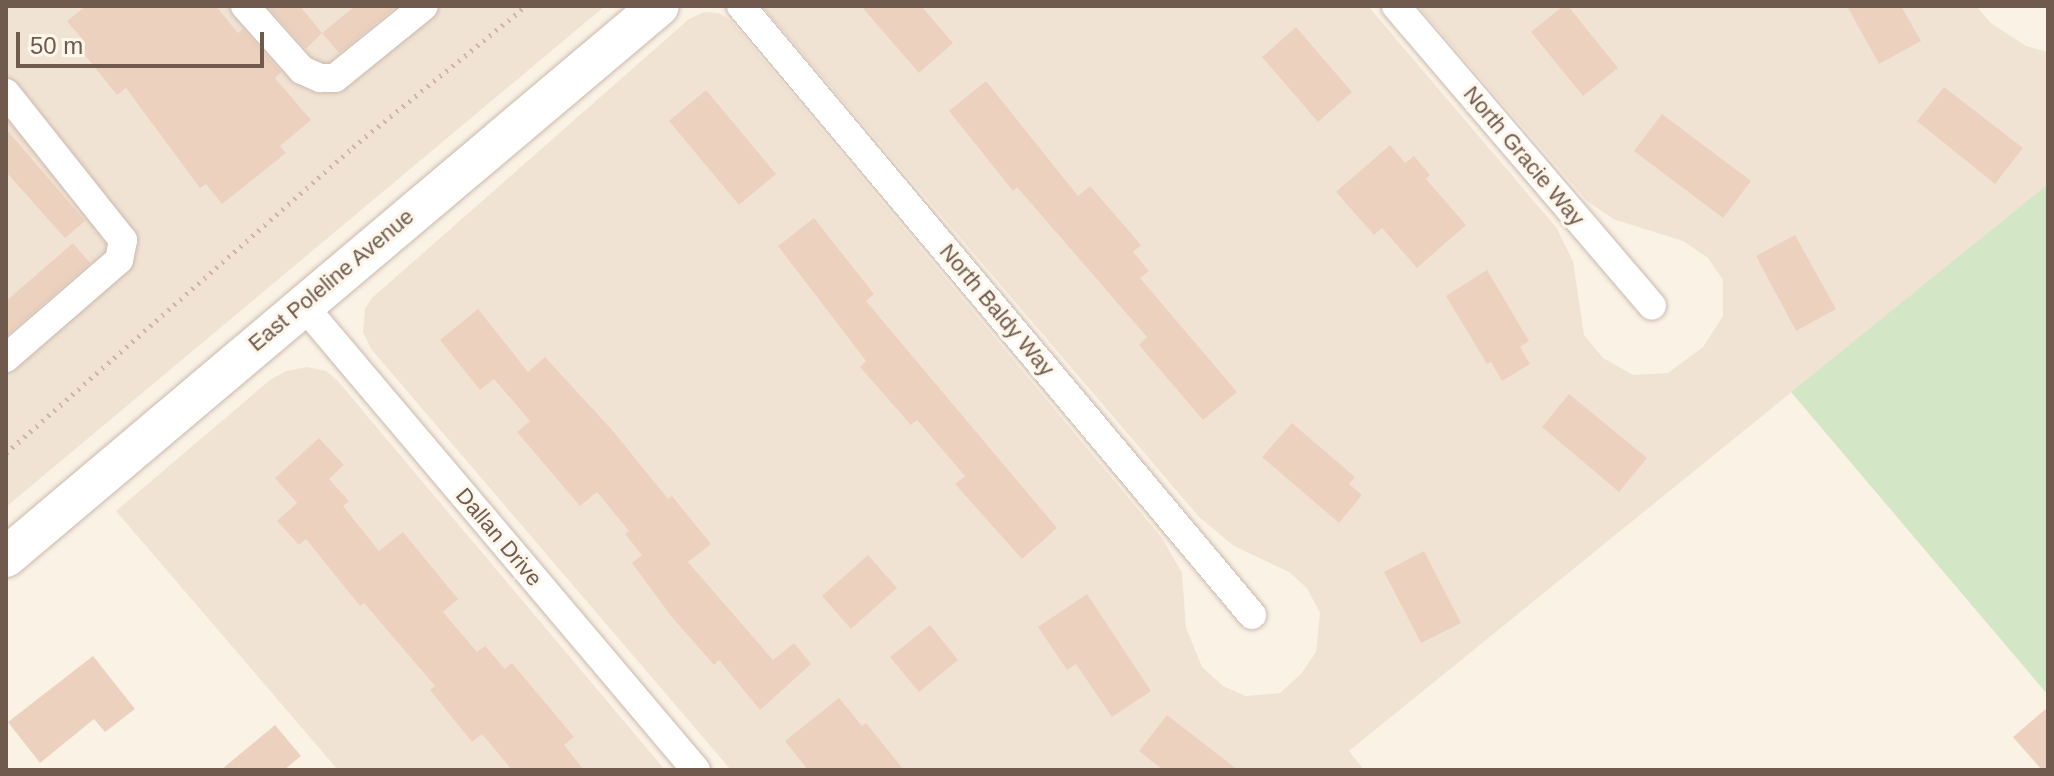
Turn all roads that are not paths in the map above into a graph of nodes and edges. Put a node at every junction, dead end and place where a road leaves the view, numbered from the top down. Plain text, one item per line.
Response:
1 (245, 6) edge
2 (424, 6) edge
3 (659, 6) edge
4 (741, 6) edge
5 (1396, 6) edge
6 (6, 93) edge
7 (302, 304) junction
8 (1652, 306) dead end
9 (6, 358) edge
10 (6, 557) edge
11 (1252, 615) dead end
12 (696, 770) edge

1 - 2 street
3 - 7 main road, East Poleline Avenue
4 - 11 street, North Baldy Way
5 - 8 street, North Gracie Way
6 - 9 street
7 - 10 main road, East Poleline Avenue
7 - 12 street, Dallan Drive

